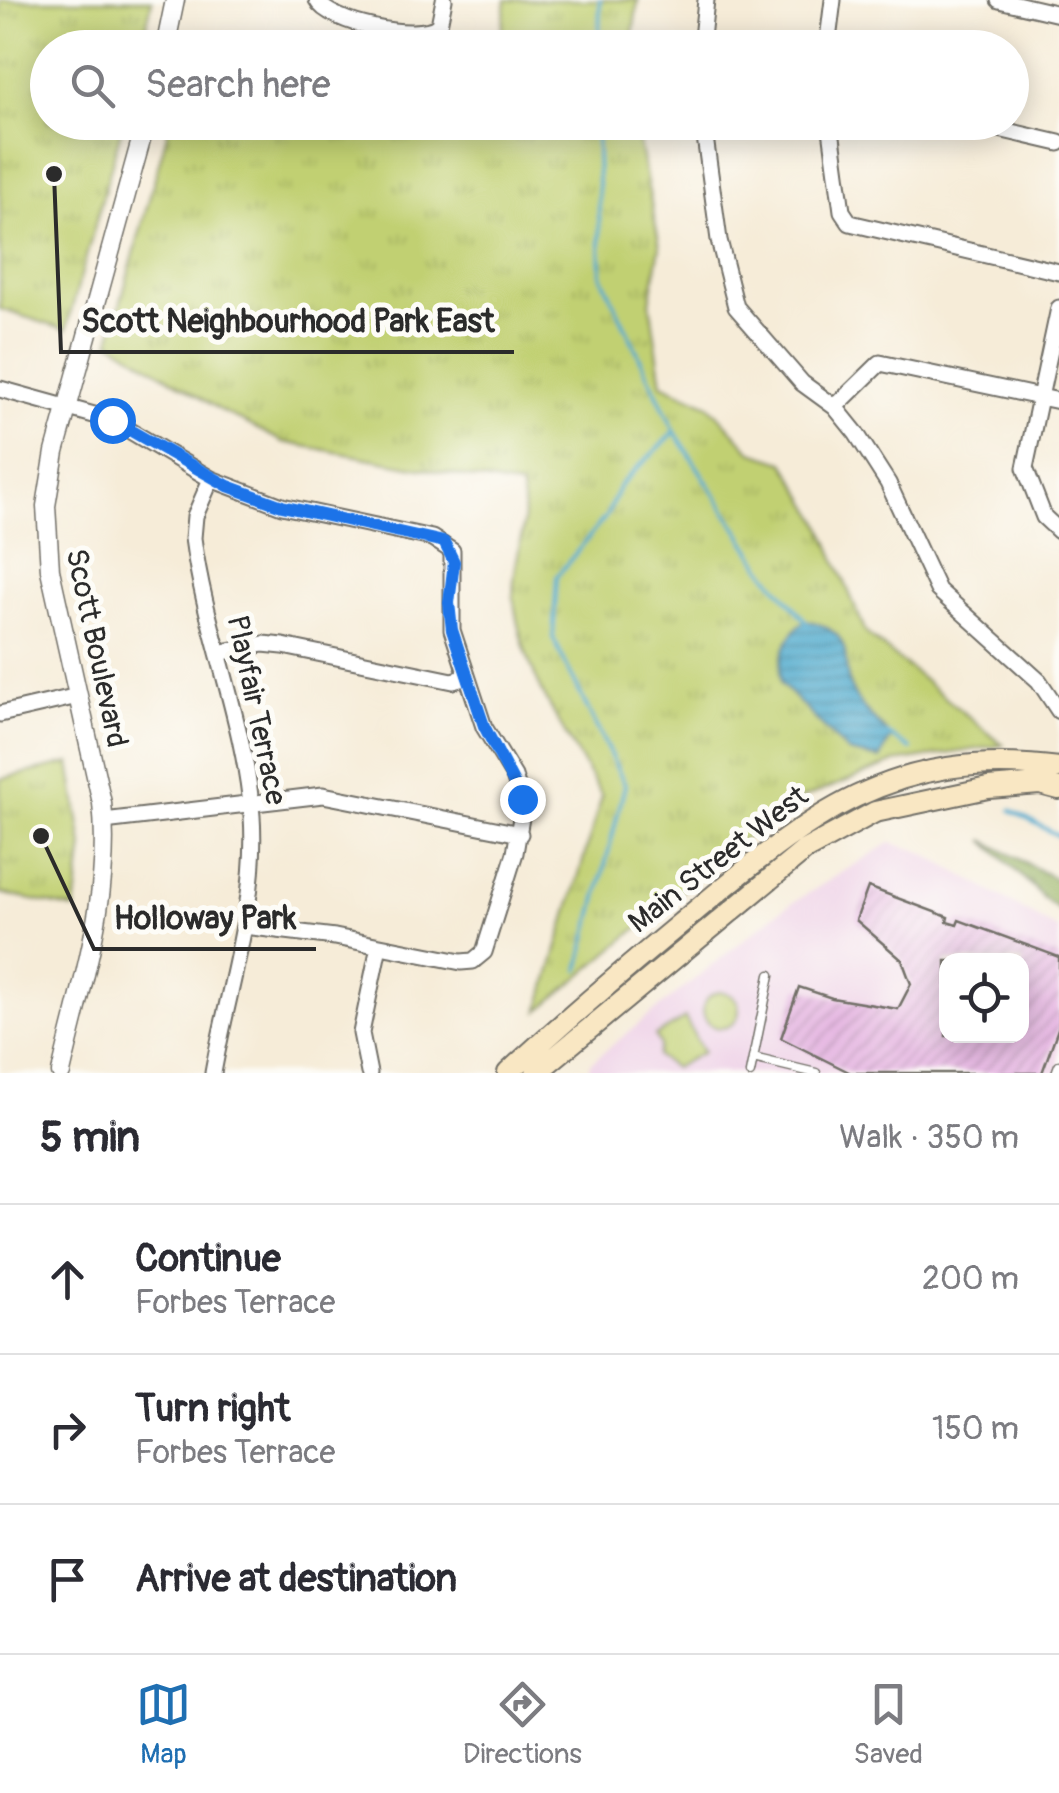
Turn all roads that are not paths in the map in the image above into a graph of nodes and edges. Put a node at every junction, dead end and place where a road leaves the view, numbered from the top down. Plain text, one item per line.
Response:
1 (175, 0) edge
2 (317, 0) edge
3 (444, 0) edge
4 (706, 0) edge
5 (833, 0) edge
6 (1000, 0) edge
7 (1059, 14) edge
8 (169, 30) edge
9 (399, 30) edge
10 (428, 30) edge
11 (702, 30) edge
12 (830, 30) edge
13 (1029, 136) edge
14 (141, 140) edge
15 (705, 140) edge
16 (832, 140) edge
17 (1059, 143) edge
18 (1059, 272) edge
19 (1059, 308) edge
20 (0, 389) edge
21 (1040, 397) junction
22 (1059, 401) edge
23 (68, 407) junction
24 (835, 407) junction
25 (212, 479) junction
26 (1059, 530) edge
27 (218, 653) junction
28 (467, 677) junction
29 (78, 696) junction
30 (1059, 711) edge
31 (0, 714) edge
32 (1059, 768) edge
33 (1059, 789) edge
34 (250, 802) junction
35 (104, 821) junction
36 (520, 834) junction
37 (244, 926) junction
38 (380, 946) junction
39 (770, 975) dead end
40 (753, 1058) junction
41 (1059, 1066) edge
42 (61, 1073) edge
43 (214, 1073) edge
44 (369, 1073) edge
45 (508, 1073) edge
46 (536, 1073) edge
47 (750, 1073) edge
48 (816, 1073) edge
49 (1056, 1073) edge

1 - 8 street
2 - 9 street
3 - 10 street
4 - 11 street
5 - 12 street
6 - 7 street
13 - 17 street
14 - 23 street, Scott Boulevard
15 - 24 street
16 - 18 street
19 - 21 street
20 - 23 street
21 - 22 street
21 - 24 street
21 - 26 street
23 - 25 street
23 - 29 street, Scott Boulevard
24 - 30 street
25 - 27 street, Playfair Terrace
25 - 28 street
27 - 28 street
27 - 34 street, Playfair Terrace
28 - 36 street
29 - 31 street
29 - 35 street, Scott Boulevard
32 - 45 main road, Main Street West
33 - 46 main road, Main Street West
34 - 35 street
34 - 36 street
34 - 37 street, Playfair Terrace
35 - 42 street, Scott Boulevard
36 - 38 street
37 - 38 street
37 - 43 street, Playfair Terrace
38 - 44 street
39 - 40 lane
40 - 47 lane
40 - 48 lane
41 - 49 lane

